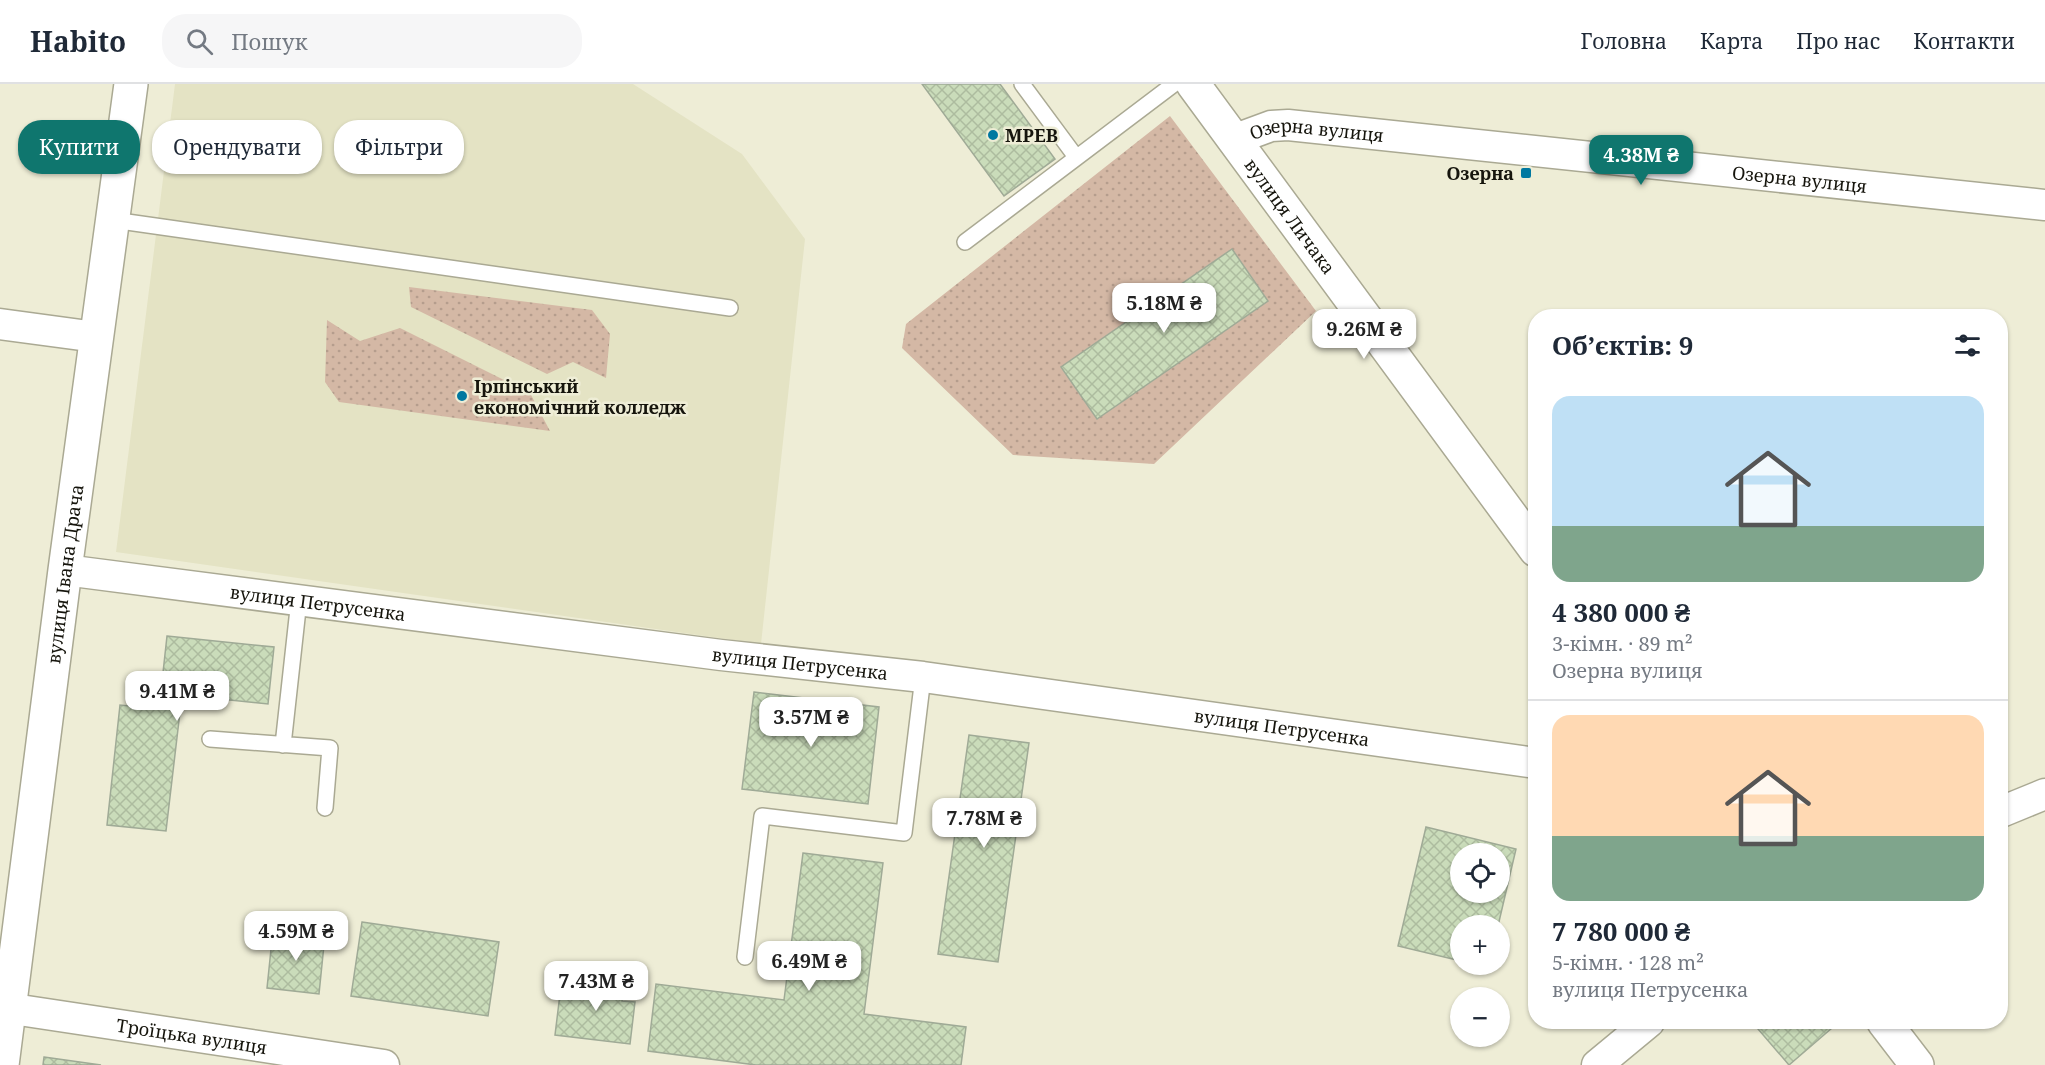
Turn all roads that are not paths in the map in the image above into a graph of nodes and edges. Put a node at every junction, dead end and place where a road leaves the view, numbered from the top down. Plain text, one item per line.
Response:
1 (130, 84) edge
2 (1022, 84) edge
3 (1174, 84) edge
4 (1193, 84) edge
5 (1233, 140) junction
6 (1076, 157) junction
7 (2045, 205) edge
8 (113, 220) junction
9 (965, 242) dead end
10 (730, 308) dead end
11 (0, 324) edge
12 (96, 337) junction
13 (1528, 539) edge
14 (65, 570) junction
15 (299, 600) junction
16 (923, 677) junction
17 (210, 739) dead end
18 (283, 745) junction
19 (1528, 762) edge
20 (2045, 794) edge
21 (325, 808) dead end
22 (2008, 809) edge
23 (745, 957) dead end
24 (5, 1008) edge
25 (1641, 1029) edge
26 (1889, 1029) edge
27 (2, 1065) edge
28 (384, 1065) edge
29 (1597, 1065) edge
30 (1917, 1065) edge

1 - 8 street, вулиця Івана Драча
2 - 6 lane
3 - 6 lane
4 - 5 street, вулиця Личака
5 - 7 street, Озерна вулиця
5 - 13 street, вулиця Личака
6 - 9 lane
8 - 10 lane
8 - 12 street, вулиця Івана Драча
11 - 12 street
12 - 14 street, вулиця Івана Драча
14 - 15 street, вулиця Петрусенка
14 - 24 street, вулиця Івана Драча
15 - 16 street, вулиця Петрусенка
15 - 18 lane
16 - 19 street, вулиця Петрусенка
16 - 23 lane
17 - 18 lane
18 - 21 lane
20 - 22 street
24 - 27 street, вулиця Івана Драча
24 - 28 street, Троїцька вулиця
25 - 29 street
26 - 30 street

